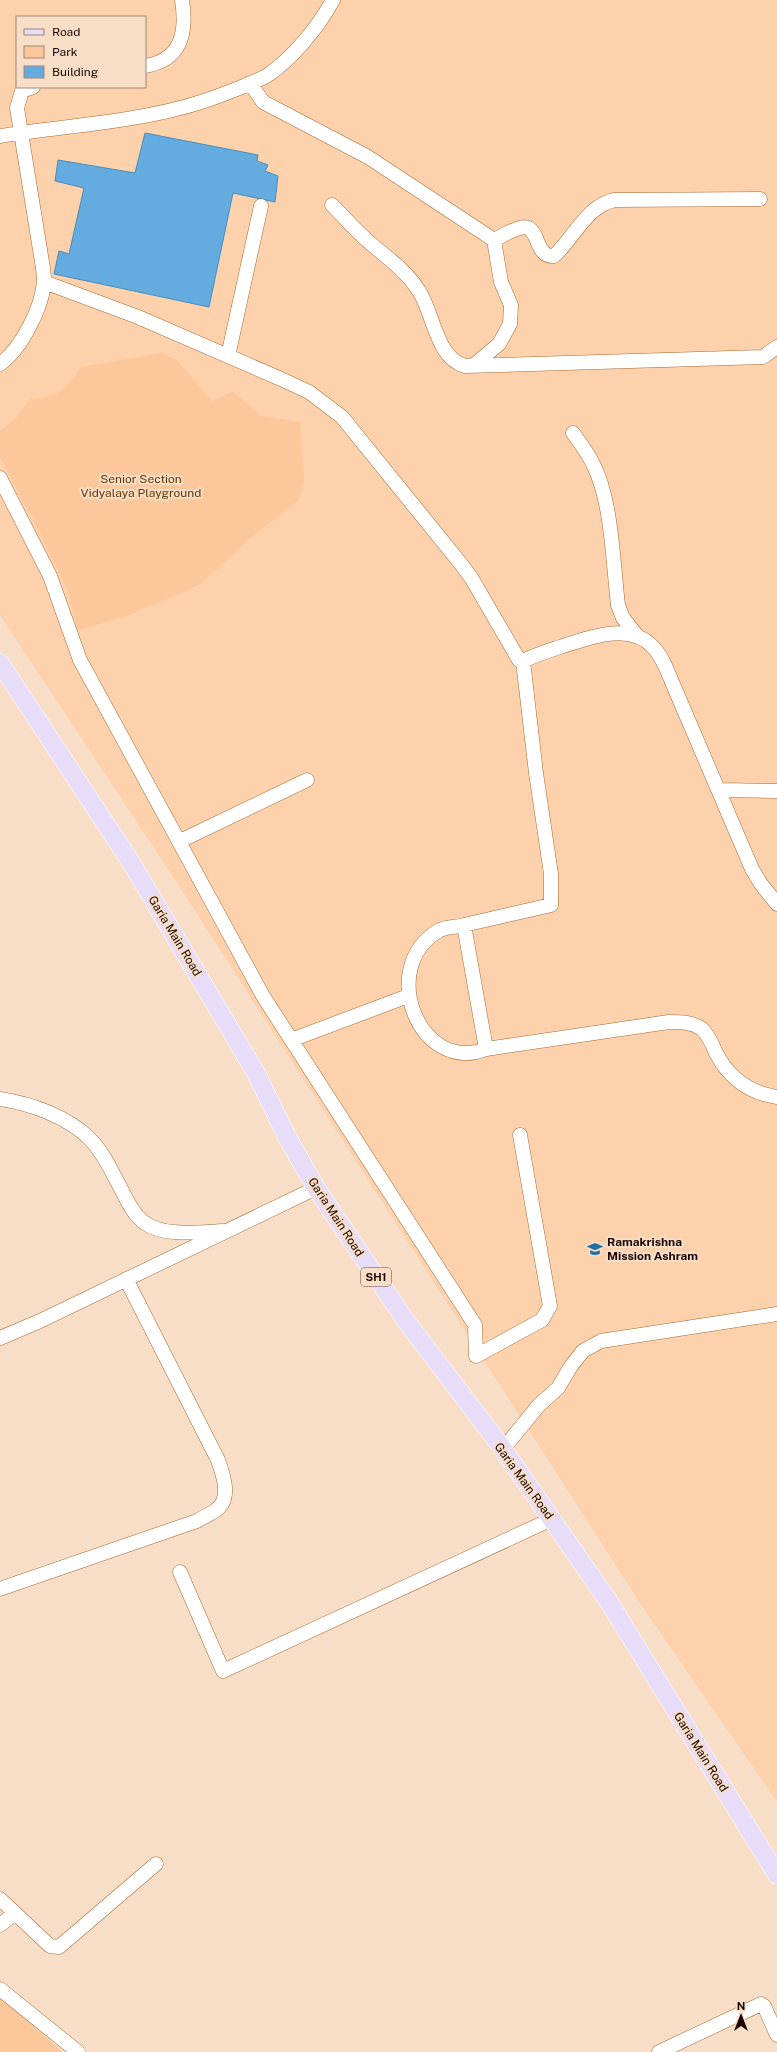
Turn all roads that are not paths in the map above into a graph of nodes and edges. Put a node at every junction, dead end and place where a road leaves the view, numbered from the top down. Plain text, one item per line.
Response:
1 (182, 0) edge
2 (333, 0) edge
3 (146, 66) edge
4 (250, 83) junction
5 (30, 88) edge
6 (20, 133) junction
7 (0, 136) edge
8 (760, 198) dead end
9 (332, 205) dead end
10 (261, 206) dead end
11 (494, 240) junction
12 (44, 282) junction
13 (777, 347) edge
14 (228, 356) junction
15 (0, 364) edge
16 (474, 365) junction
17 (573, 433) dead end
18 (0, 478) edge
19 (638, 637) junction
20 (523, 661) junction
21 (0, 663) edge
22 (307, 780) dead end
23 (720, 790) junction
24 (777, 791) edge
25 (180, 841) junction
26 (777, 904) edge
27 (464, 925) junction
28 (408, 996) junction
29 (291, 1040) junction
30 (486, 1050) junction
31 (777, 1097) edge
32 (0, 1099) edge
33 (520, 1135) dead end
34 (316, 1188) junction
35 (229, 1231) junction
36 (126, 1278) junction
37 (777, 1314) edge
38 (0, 1338) edge
39 (502, 1449) junction
40 (552, 1519) junction
41 (180, 1572) dead end
42 (0, 1589) edge
43 (156, 1864) dead end
44 (777, 1875) edge
45 (0, 1899) edge
46 (15, 1913) junction
47 (0, 1925) edge
48 (0, 1989) edge
49 (777, 2035) edge
50 (78, 2052) edge
51 (659, 2052) edge

1 - 3 street
2 - 4 street
4 - 6 street
4 - 11 street
5 - 6 street
6 - 7 street
6 - 12 street
8 - 11 street
9 - 16 street
10 - 14 street
11 - 16 street
12 - 14 street
12 - 15 street
13 - 16 street
14 - 20 street
17 - 19 street
18 - 25 street
19 - 20 street
19 - 23 street
20 - 27 street
21 - 34 main road, Garia Main Road / SH1
22 - 25 street
23 - 24 street
23 - 26 street
25 - 29 street
27 - 28 street
27 - 30 street
28 - 29 street
28 - 30 street
29 - 33 street
30 - 31 street
32 - 35 street
34 - 35 street
34 - 39 main road, Garia Main Road / SH1
35 - 36 street
36 - 38 street
36 - 42 street
37 - 39 street
39 - 40 main road, Garia Main Road / SH1
40 - 41 street
40 - 44 main road, Garia Main Road / SH1
43 - 46 street
45 - 46 street
46 - 47 street
48 - 50 street
49 - 51 street

